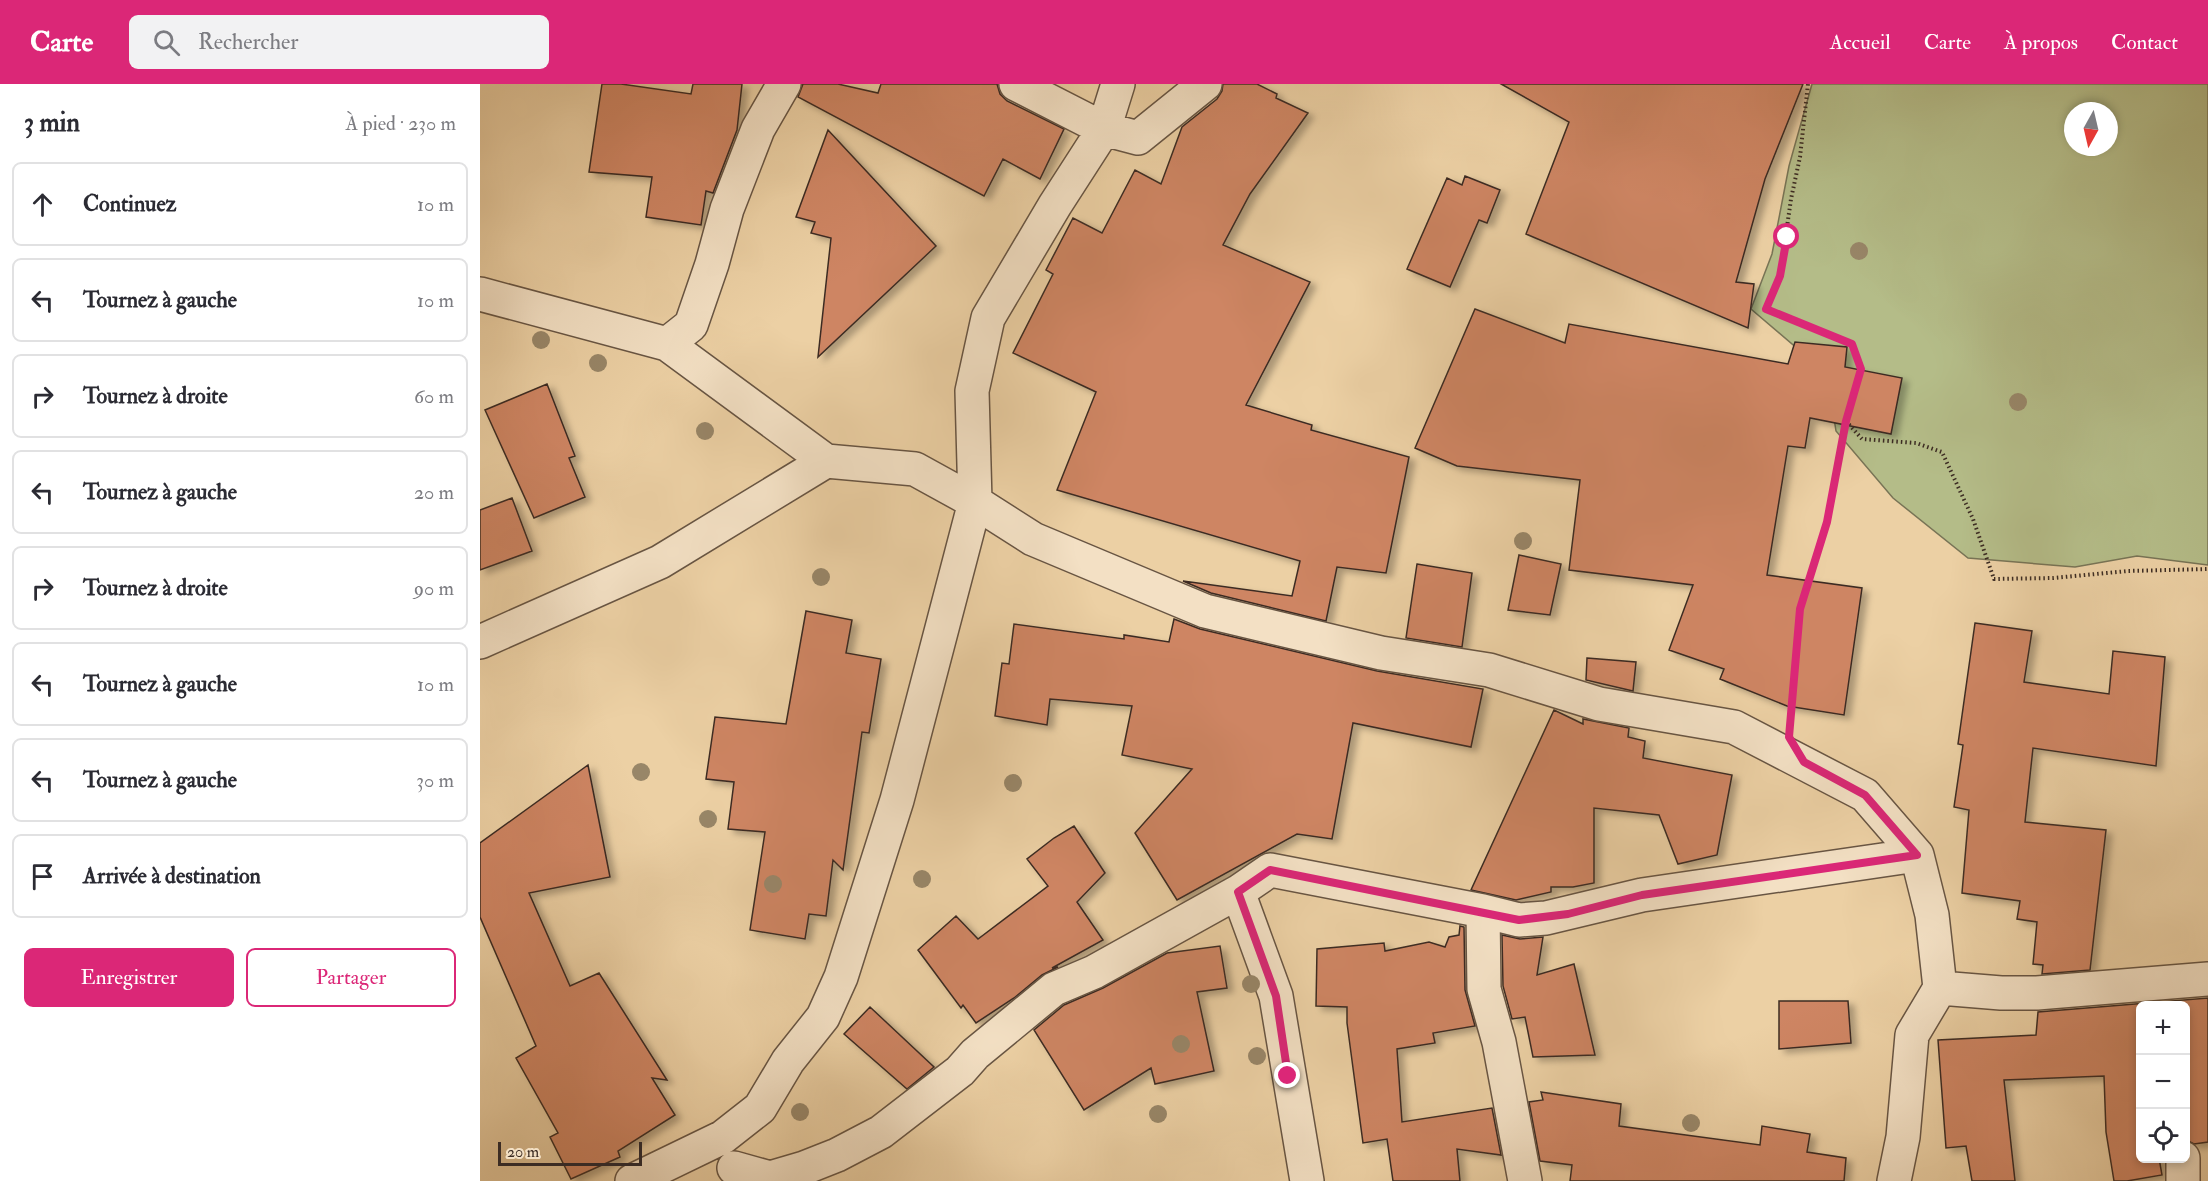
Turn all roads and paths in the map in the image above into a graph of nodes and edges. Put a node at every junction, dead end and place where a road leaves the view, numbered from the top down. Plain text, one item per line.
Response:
1 (784, 84) edge
2 (1016, 84) edge
3 (1118, 84) edge
4 (1204, 84) edge
5 (1808, 84) edge
6 (1104, 129) junction
7 (480, 294) edge
8 (667, 345) junction
9 (1846, 421) junction
10 (826, 461) junction
11 (975, 502) junction
12 (2208, 569) edge
13 (480, 642) edge
14 (1804, 762) junction
15 (1917, 855) junction
16 (1238, 892) junction
17 (1483, 912) junction
18 (2208, 980) edge
19 (1940, 988) junction
20 (2166, 995) edge
21 (723, 1137) junction
22 (2183, 1163) edge
23 (736, 1175) edge
24 (632, 1181) edge
25 (1307, 1181) edge
26 (1525, 1181) edge
27 (1894, 1181) edge
28 (2183, 1181) edge

1 - 8 street
2 - 6 street
3 - 6 street
4 - 6 street
5 - 9 path
6 - 11 street
7 - 8 street
8 - 10 street
9 - 12 path
9 - 14 path
10 - 11 street
10 - 13 street
11 - 14 street
11 - 21 street
14 - 15 street
15 - 17 street
15 - 19 street
16 - 17 street
16 - 23 street
16 - 25 street
17 - 26 street
18 - 20 street
19 - 20 street
19 - 27 street
21 - 23 street
21 - 24 street
22 - 28 street

